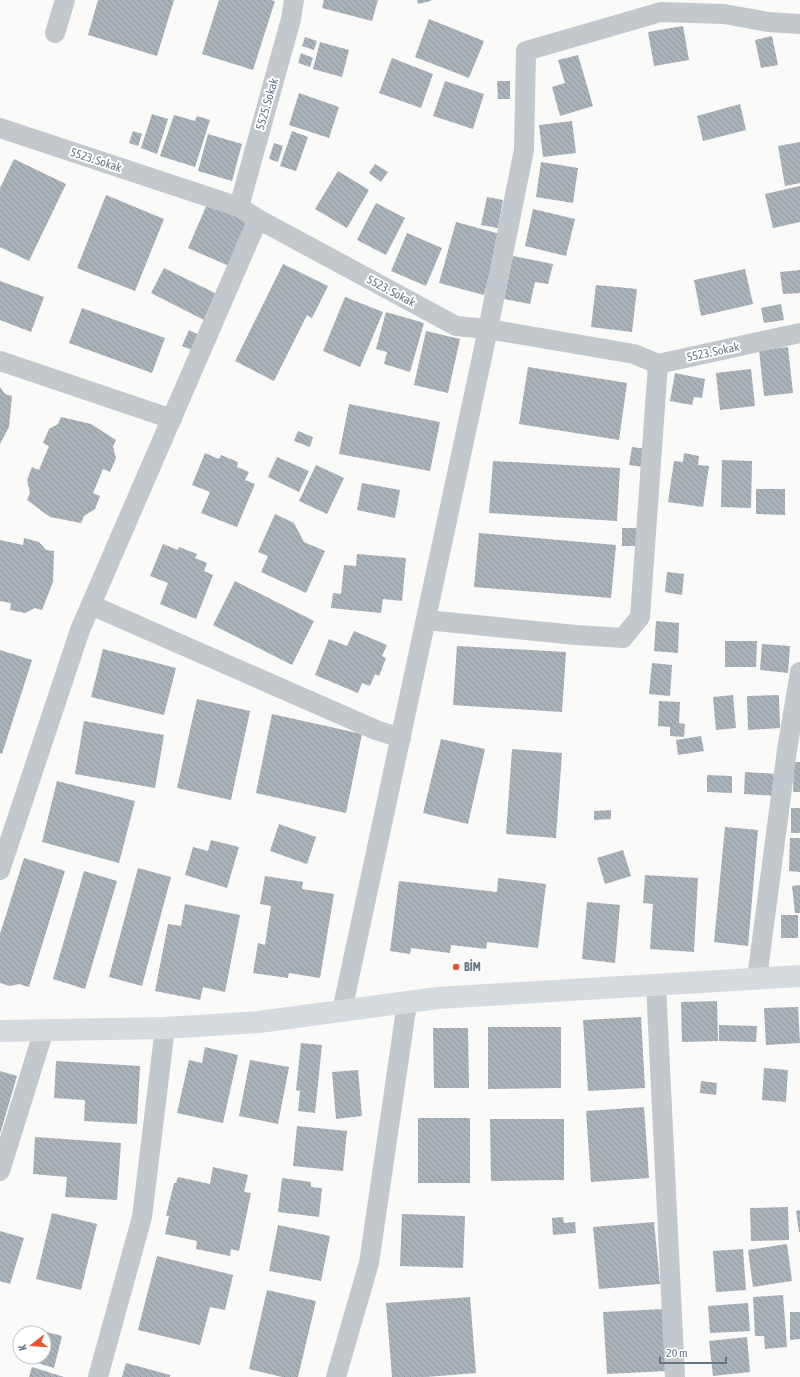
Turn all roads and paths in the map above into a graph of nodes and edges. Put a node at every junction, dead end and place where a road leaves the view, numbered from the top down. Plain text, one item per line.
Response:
1 (65, 0) edge
2 (294, 0) edge
3 (725, 7) edge
4 (800, 26) edge
5 (55, 33) dead end
6 (0, 128) edge
7 (239, 207) junction
8 (258, 219) junction
9 (488, 329) junction
10 (800, 333) edge
11 (0, 361) edge
12 (658, 364) junction
13 (172, 419) junction
14 (91, 605) junction
15 (426, 620) junction
16 (800, 672) edge
17 (401, 738) junction
18 (793, 750) edge
19 (7, 826) edge
20 (0, 870) edge
21 (800, 976) edge
22 (757, 978) junction
23 (656, 985) junction
24 (407, 1002) junction
25 (342, 1011) junction
26 (165, 1028) junction
27 (44, 1030) junction
28 (0, 1031) edge
29 (0, 1171) edge
30 (98, 1377) edge
31 (336, 1377) edge
32 (675, 1377) edge

1 - 5 street
2 - 7 street, 5525. Sokak
3 - 4 street
3 - 9 street
6 - 7 street, 5523. Sokak
7 - 8 street, 5523. Sokak
8 - 9 street, 5523. Sokak
8 - 13 street
9 - 12 street, 5523. Sokak
9 - 15 street
10 - 12 street, 5523. Sokak
11 - 13 street
12 - 15 street
13 - 14 street
14 - 17 street
14 - 19 street
15 - 17 street
16 - 18 street
17 - 25 street
18 - 22 street
19 - 20 street
21 - 22 street
22 - 23 street
23 - 24 street
23 - 32 street
24 - 25 street
24 - 31 street
25 - 26 street
26 - 27 street
26 - 30 street
27 - 28 street
27 - 29 street

